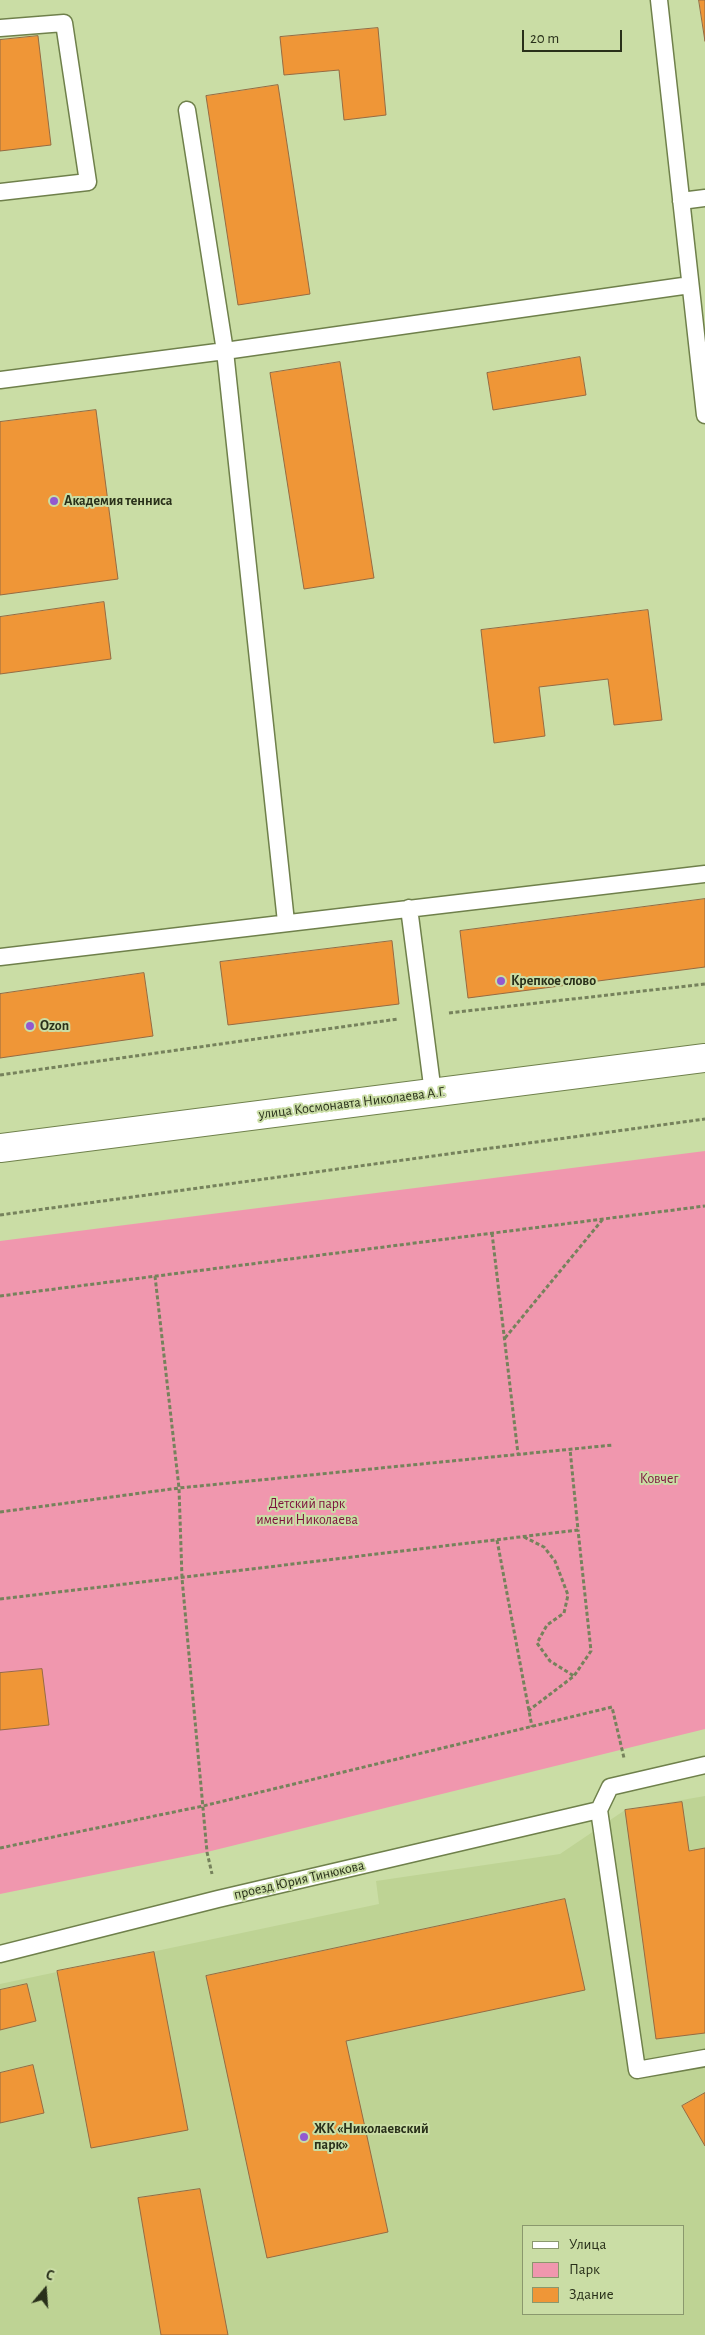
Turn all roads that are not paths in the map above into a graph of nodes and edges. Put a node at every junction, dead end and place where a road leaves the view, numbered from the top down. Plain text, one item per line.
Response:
1 (659, 0) edge
2 (0, 28) edge
3 (187, 110) dead end
4 (0, 192) edge
5 (705, 198) edge
6 (681, 201) junction
7 (690, 285) junction
8 (225, 351) junction
9 (0, 380) edge
10 (705, 415) edge
11 (705, 874) edge
12 (409, 908) junction
13 (286, 922) junction
14 (0, 957) edge
15 (705, 1058) edge
16 (433, 1093) junction
17 (0, 1148) edge
18 (705, 1765) edge
19 (599, 1810) junction
20 (0, 1954) edge
21 (705, 2058) edge

1 - 6 lane
2 - 4 lane
3 - 8 lane
5 - 6 lane
6 - 7 lane
7 - 8 lane
7 - 10 lane
8 - 9 lane
8 - 13 lane
11 - 12 lane
12 - 13 lane
12 - 16 lane
13 - 14 lane
15 - 16 street, улица Космонавта Николаева А.Г.
16 - 17 street, улица Космонавта Николаева А.Г.
18 - 19 lane
19 - 20 lane, проезд Юрия Тинюкова
19 - 21 lane

